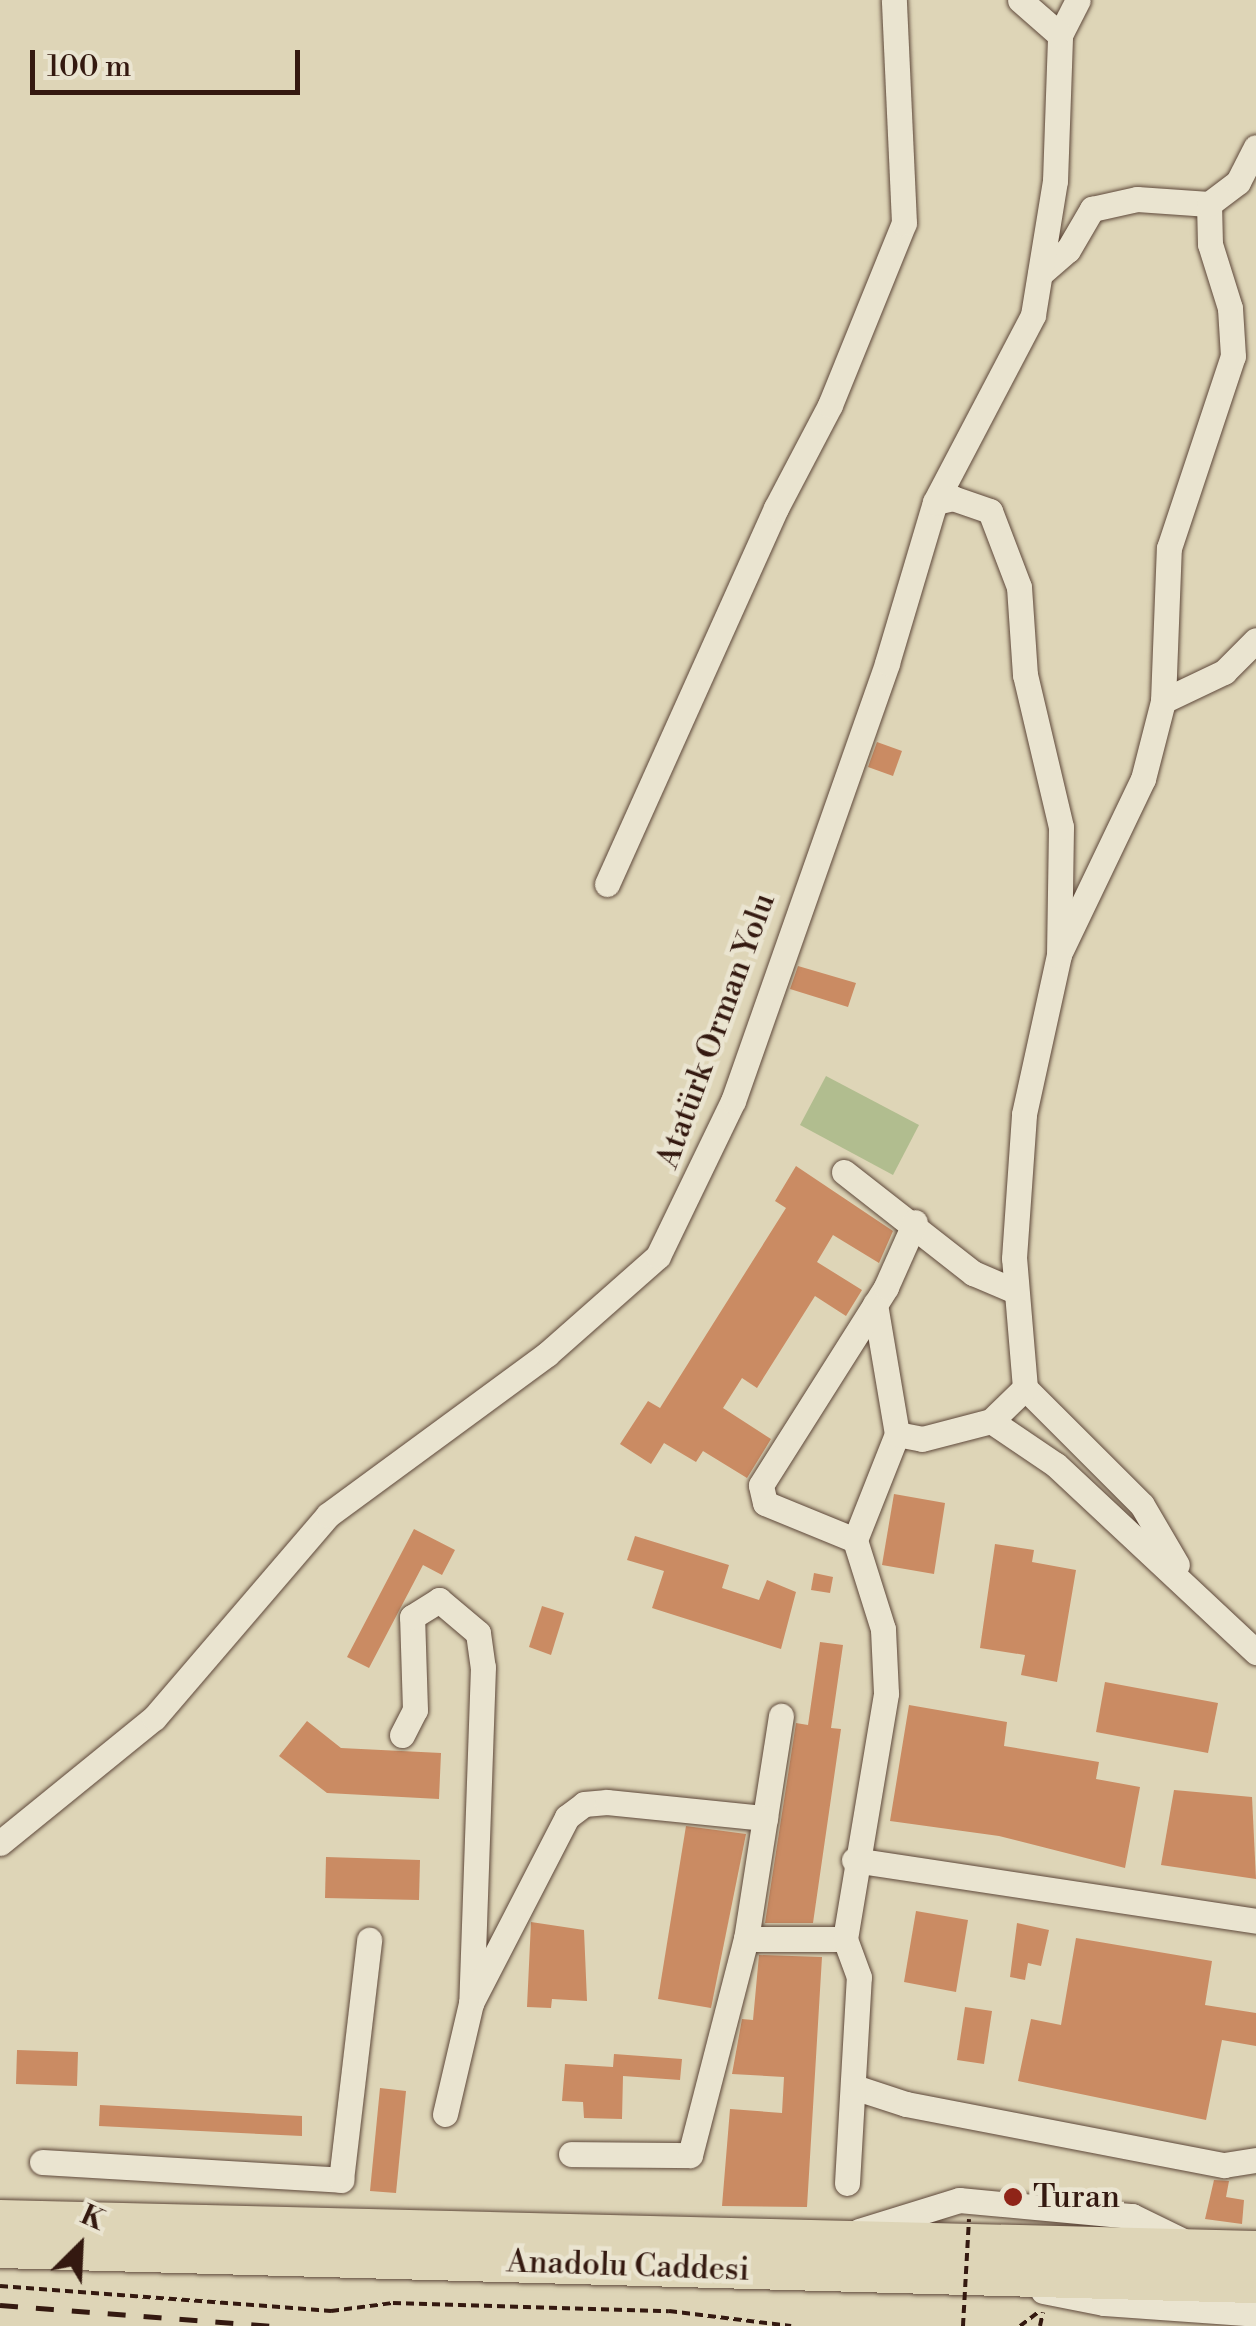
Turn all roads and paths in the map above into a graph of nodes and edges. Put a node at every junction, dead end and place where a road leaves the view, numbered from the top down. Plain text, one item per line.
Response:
1 (894, 0) edge
2 (1020, 0) edge
3 (1078, 0) edge
4 (1060, 35) junction
5 (1256, 146) edge
6 (1210, 204) junction
7 (1040, 274) junction
8 (935, 502) junction
9 (1256, 640) edge
10 (1164, 701) junction
11 (608, 884) dead end
12 (1059, 955) junction
13 (844, 1172) dead end
14 (916, 1222) junction
15 (1014, 1291) junction
16 (876, 1304) junction
17 (1025, 1388) junction
18 (992, 1421) junction
19 (898, 1434) junction
20 (854, 1540) junction
21 (1192, 1592) junction
22 (1256, 1652) edge
23 (780, 1716) dead end
24 (402, 1736) dead end
25 (765, 1818) junction
26 (0, 1843) edge
27 (854, 1860) junction
28 (1256, 1921) edge
29 (746, 1939) junction
30 (844, 1939) junction
31 (369, 1940) dead end
32 (471, 2002) junction
33 (854, 2087) junction
34 (444, 2114) dead end
35 (571, 2154) dead end
36 (1256, 2160) edge
37 (42, 2162) dead end
38 (341, 2180) junction
39 (847, 2184) dead end
40 (0, 2219) edge
41 (969, 2219) dead end
42 (338, 2229) junction
43 (0, 2248) edge
44 (1256, 2250) edge
45 (1000, 2276) junction
46 (1256, 2284) edge
47 (0, 2286) edge
48 (1045, 2304) dead end
49 (1256, 2314) edge
50 (791, 2326) edge
51 (963, 2326) edge
52 (1020, 2326) edge

1 - 11 street
2 - 4 street
3 - 4 street
4 - 7 street, Atatürk Orman Yolu
5 - 6 street
6 - 7 street
6 - 10 street
7 - 8 street, Atatürk Orman Yolu
8 - 12 street
8 - 26 street, Atatürk Orman Yolu
9 - 10 street
10 - 12 street
12 - 15 street
13 - 14 street
14 - 15 street
14 - 16 street
15 - 17 street
16 - 19 street
16 - 20 street
17 - 18 street
17 - 21 street
18 - 19 street
18 - 21 street
19 - 20 street
20 - 27 street
21 - 22 street
23 - 25 street
24 - 32 street
25 - 29 street
25 - 32 street
27 - 28 street
27 - 30 street
29 - 30 street
29 - 35 street
30 - 33 street
31 - 38 street
32 - 34 street
33 - 36 street
33 - 39 street
37 - 38 street
38 - 42 street
40 - 42 highway, Anadolu Caddesi
41 - 51 path, bridge
42 - 44 highway, Anadolu Caddesi
43 - 45 highway, Anadolu Caddesi
45 - 46 highway, Anadolu Caddesi
45 - 49 street
47 - 50 path
48 - 52 path

